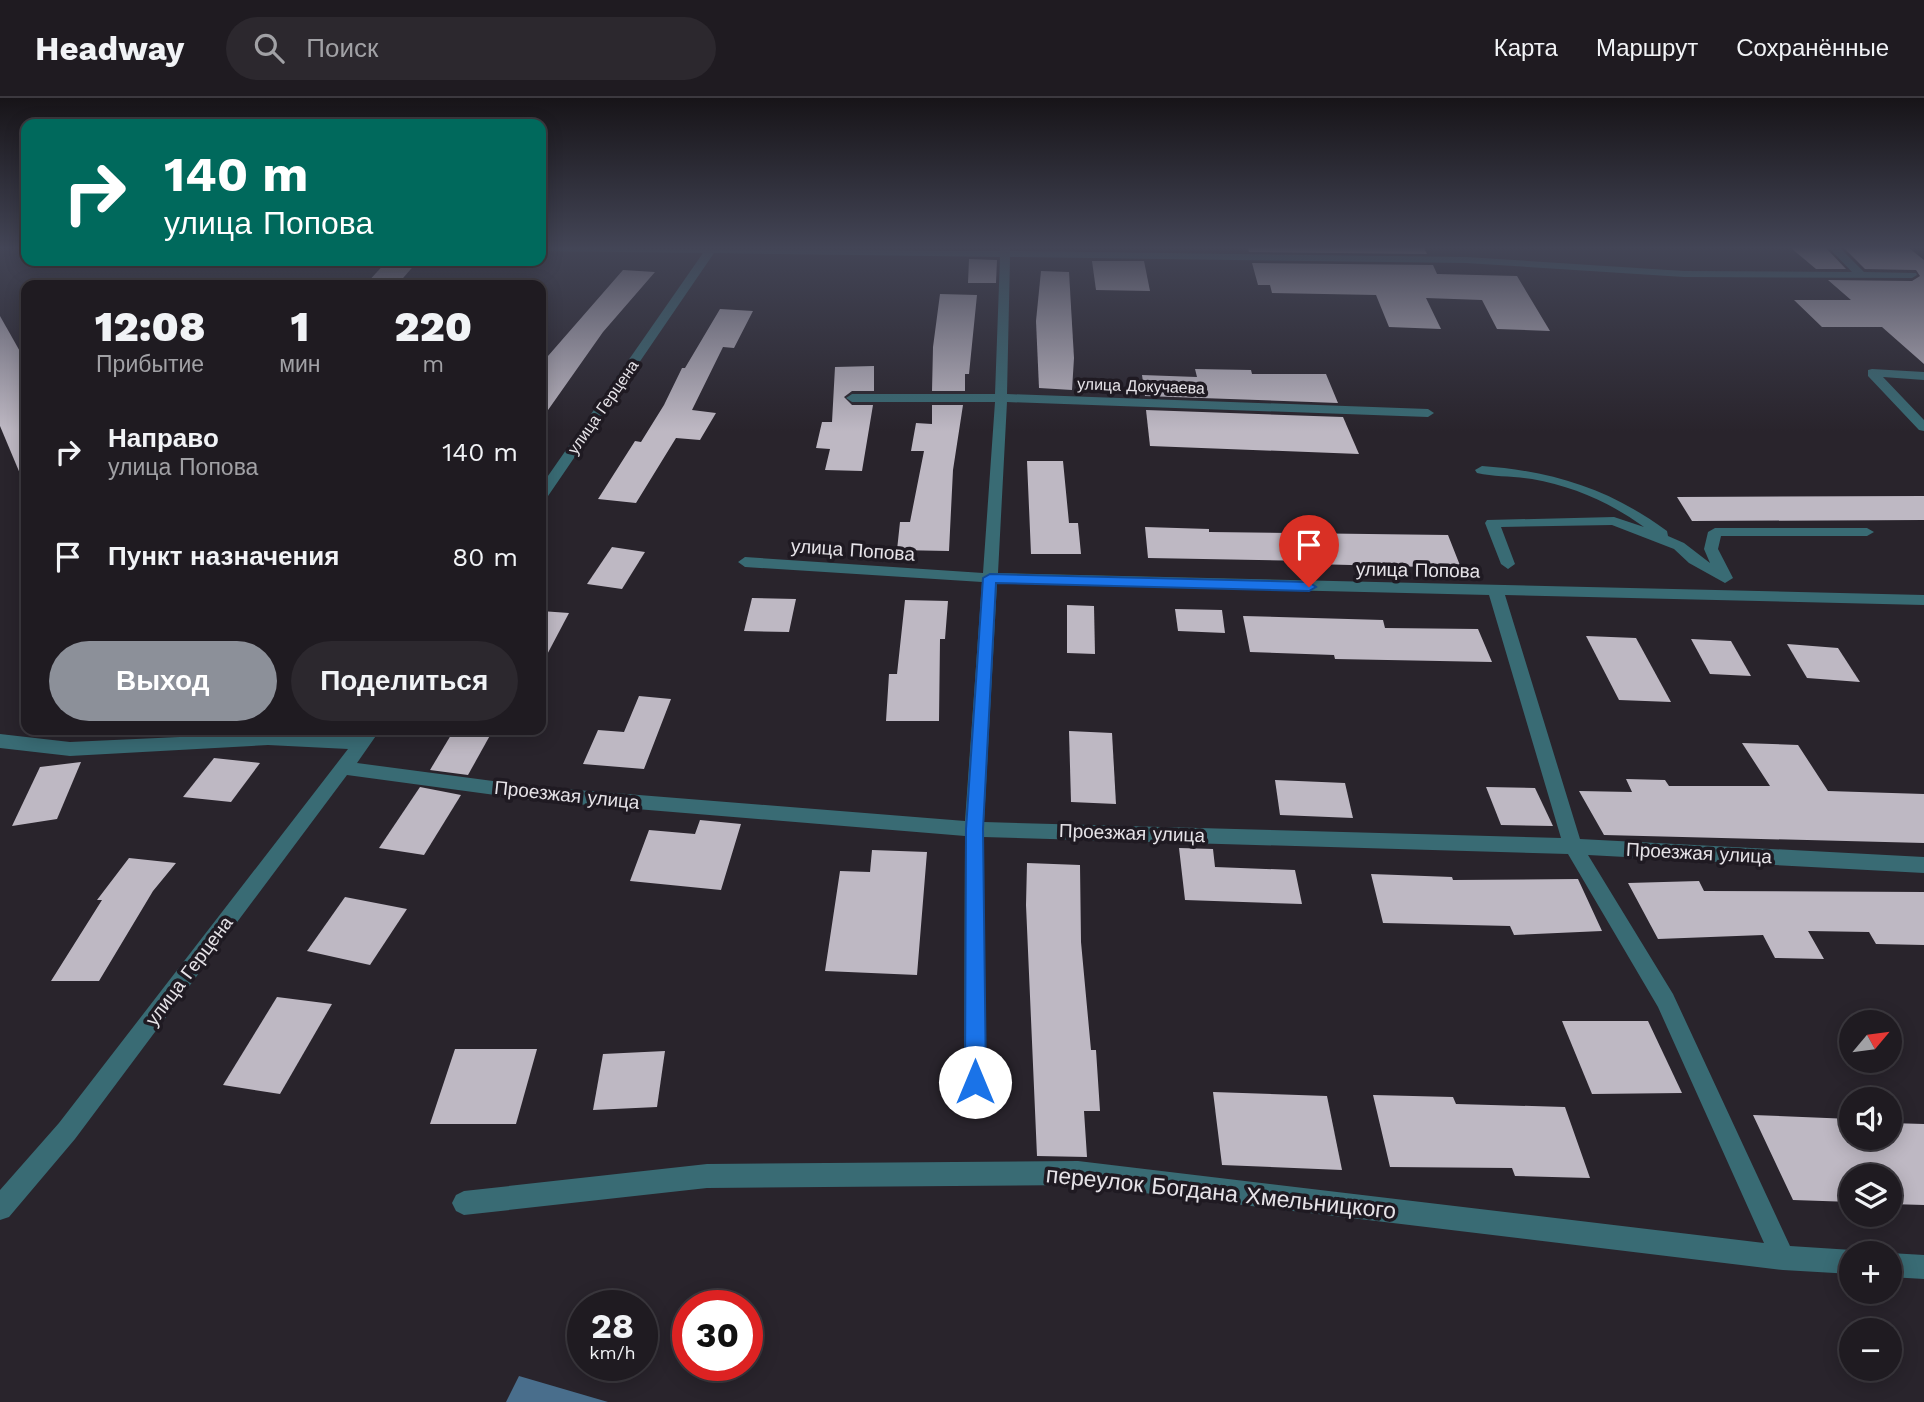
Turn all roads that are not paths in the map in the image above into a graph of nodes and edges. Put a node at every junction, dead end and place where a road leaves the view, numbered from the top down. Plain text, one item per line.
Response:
1 (670, 309) edge
2 (1003, 309) edge
3 (1924, 376) edge
4 (852, 398) dead end
5 (1001, 398) junction
6 (1428, 413) dead end
7 (1924, 427) edge
8 (1482, 470) dead end
9 (546, 489) edge
10 (1867, 533) dead end
11 (1679, 547) junction
12 (744, 562) dead end
13 (1508, 564) dead end
14 (1724, 577) junction
15 (990, 578) junction
16 (1496, 592) junction
17 (1745, 598) junction
18 (1924, 600) edge
19 (367, 736) edge
20 (0, 741) edge
21 (343, 768) junction
22 (974, 829) junction
23 (1573, 846) junction
24 (1924, 865) edge
25 (975, 1082) dead end
26 (464, 1203) dead end
27 (0, 1209) edge
28 (1783, 1258) junction
29 (1839, 1261) edge
30 (1902, 1266) edge
31 (1924, 1267) edge

1 - 9 street, улица Герцена
2 - 5 street
3 - 7 street
4 - 5 street, улица Докучаева
5 - 6 street, улица Докучаева
5 - 15 street
8 - 11 street
10 - 14 street
11 - 13 street
11 - 14 street
12 - 15 street, улица Попова
14 - 17 street
15 - 16 street, улица Попова
15 - 22 street
16 - 17 street, улица Попова
16 - 23 street
17 - 18 street, улица Попова
19 - 20 street
19 - 21 street, улица Герцена
21 - 22 street, Проезжая улица
21 - 27 street, улица Герцена
22 - 23 street, Проезжая улица
22 - 25 street
23 - 24 street, Проезжая улица
23 - 28 street
26 - 28 street, переулок Богдана Хмельницкого
28 - 29 street, переулок Богдана Хмельницкого
30 - 31 street

